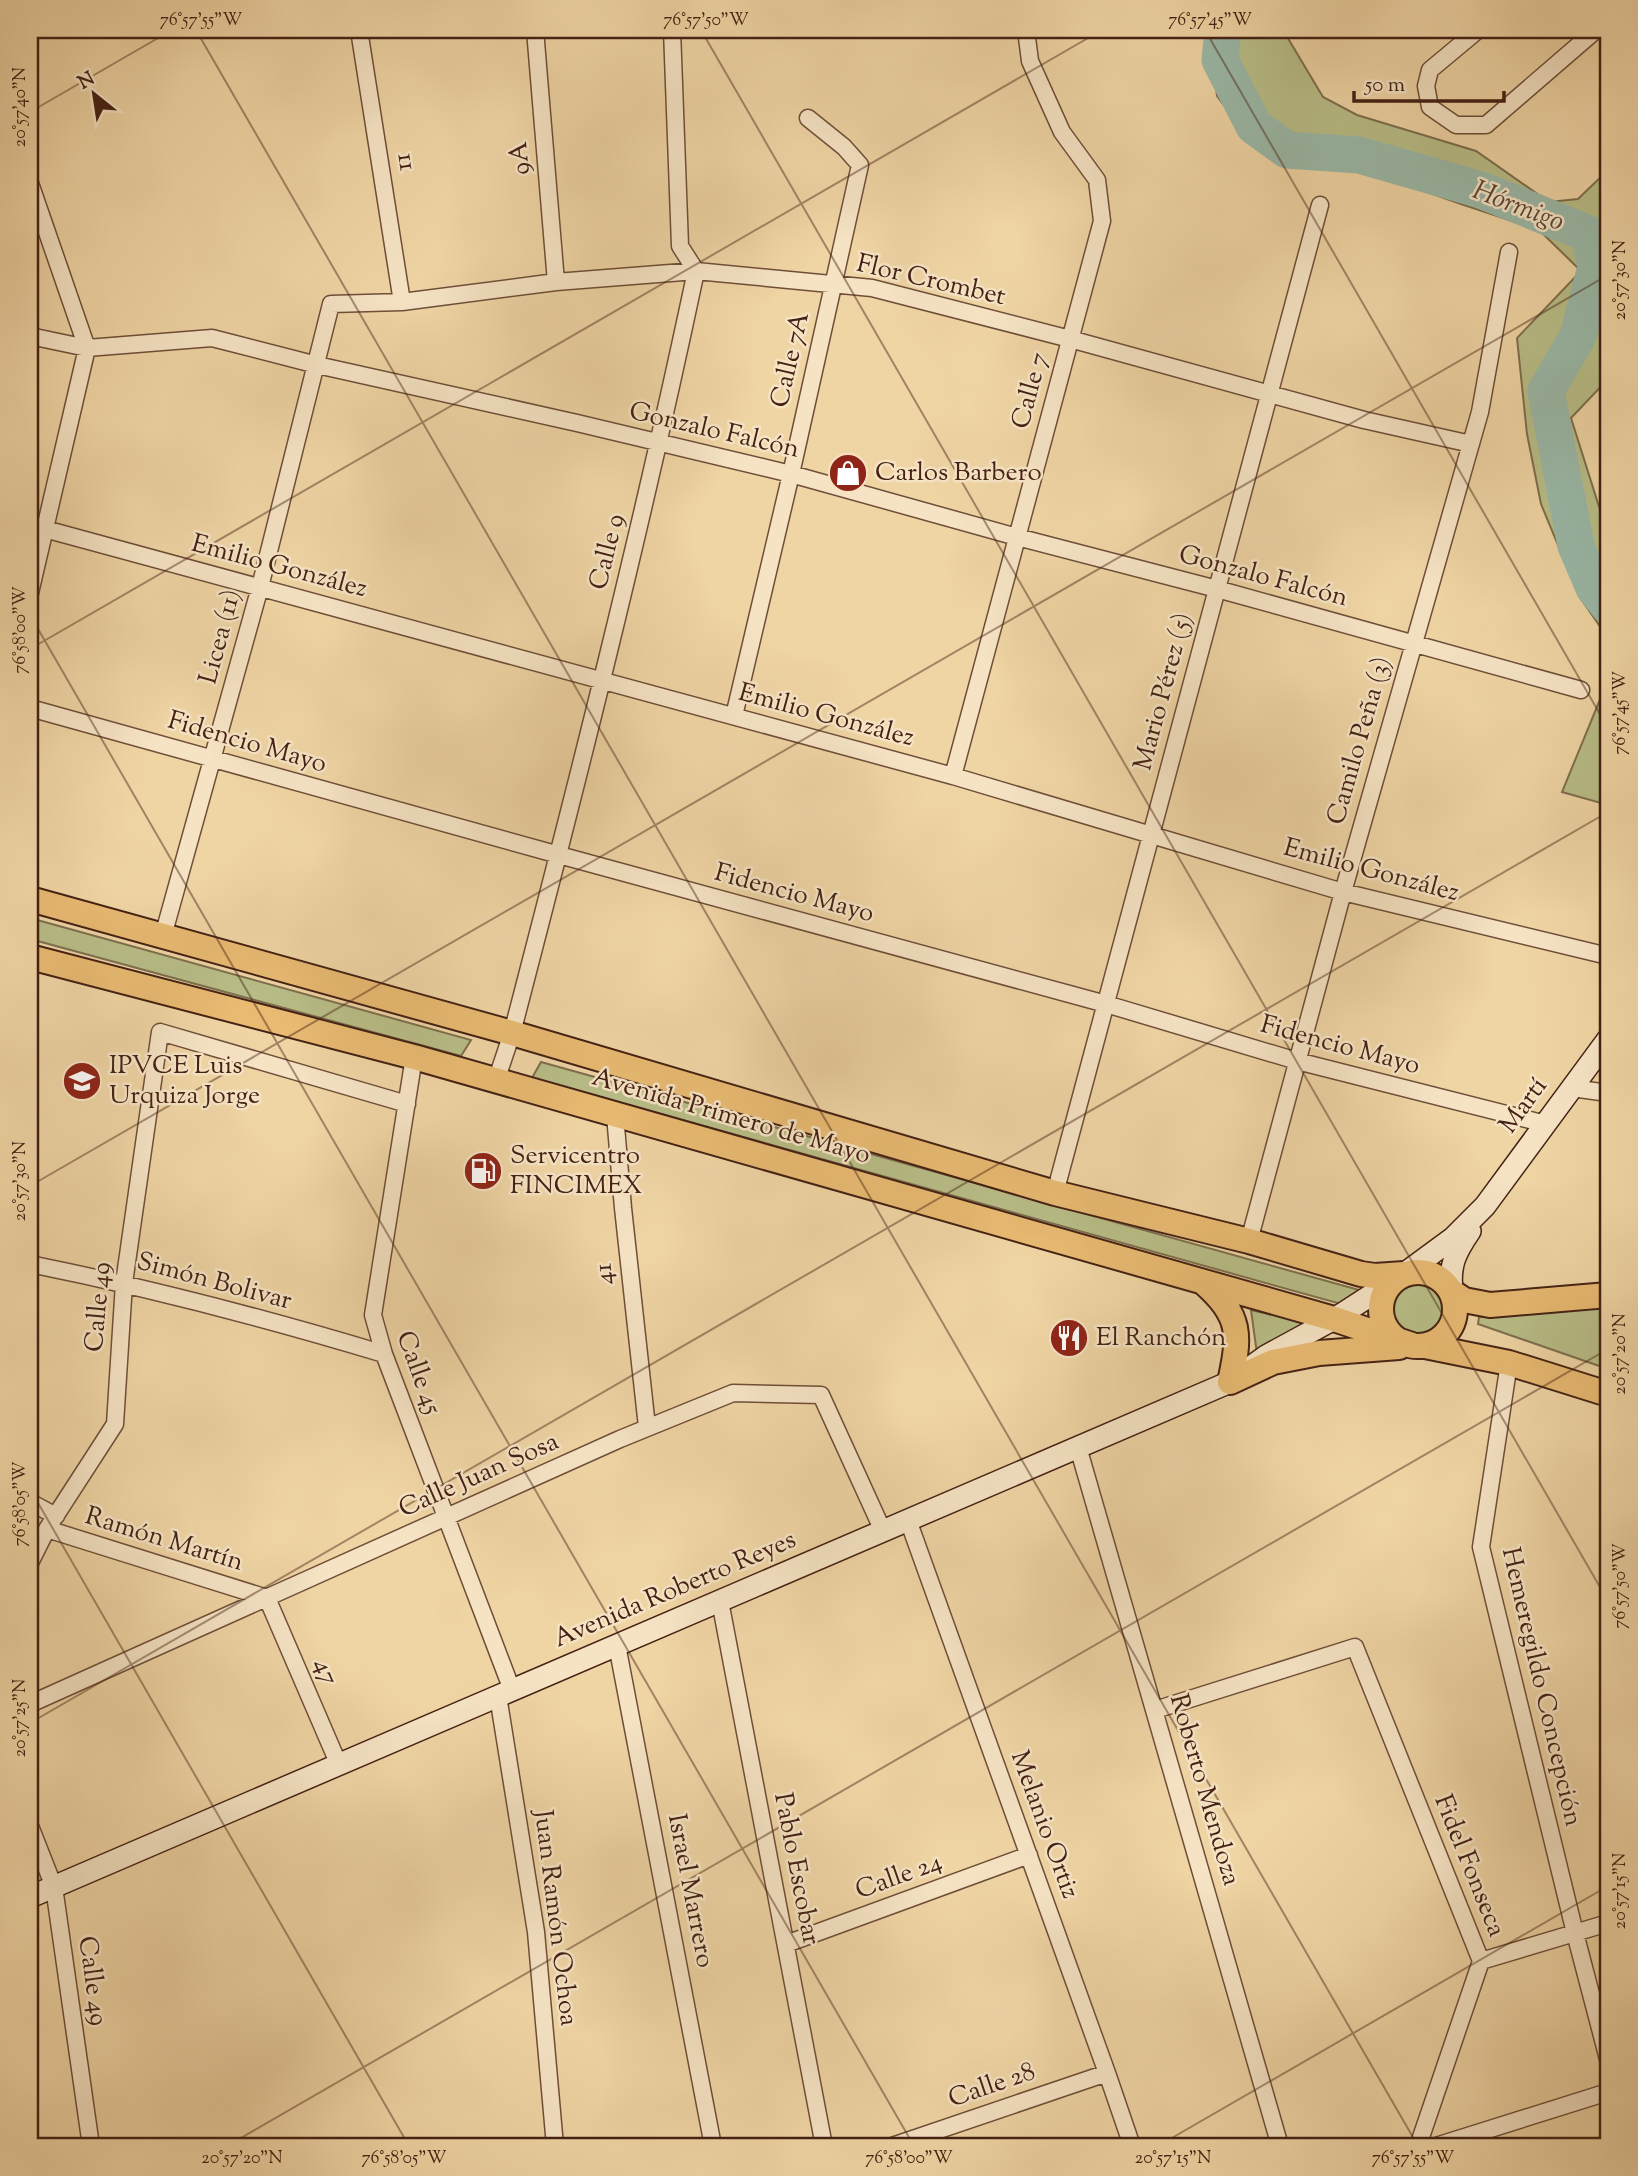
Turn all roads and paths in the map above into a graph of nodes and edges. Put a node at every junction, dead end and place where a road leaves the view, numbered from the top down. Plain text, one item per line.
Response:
1 (359, 30) edge
2 (535, 30) edge
3 (672, 30) edge
4 (1026, 30) edge
5 (1478, 30) edge
6 (1596, 30) edge
7 (808, 118) dead end
8 (30, 183) edge
9 (1320, 205) dead end
10 (1509, 252) dead end
11 (696, 271) junction
12 (556, 282) junction
13 (833, 284) junction
14 (402, 302) junction
15 (329, 310) joint
16 (30, 336) edge
17 (1070, 339) junction
18 (87, 348) junction
19 (317, 365) junction
20 (1269, 395) junction
21 (660, 443) junction
22 (1471, 444) junction
23 (791, 474) junction
24 (30, 525) edge
25 (46, 530) junction
26 (1017, 537) junction
27 (260, 587) junction
28 (1217, 589) junction
29 (30, 593) edge
30 (1413, 644) junction
31 (602, 681) junction
32 (1581, 690) dead end
33 (30, 708) edge
34 (734, 716) junction
35 (213, 758) junction
36 (953, 776) junction
37 (1151, 835) junction
38 (559, 855) junction
39 (1343, 892) junction
40 (30, 899) edge
41 (163, 936) junction
42 (1608, 956) edge
43 (30, 957) edge
44 (1106, 1004) junction
45 (512, 1033) junction
46 (1608, 1039) edge
47 (414, 1057) junction
48 (1297, 1061) junction
49 (496, 1081) junction
50 (1572, 1088) junction
51 (1608, 1093) edge
52 (407, 1104) junction
53 (615, 1115) junction
54 (1546, 1124) junction
55 (1055, 1193) junction
56 (1485, 1206) junction
57 (1250, 1241) junction
58 (30, 1264) edge
59 (1404, 1274) junction
60 (124, 1283) junction
61 (1203, 1283) junction
62 (1452, 1292) junction
63 (1608, 1295) edge
64 (1334, 1319) junction
65 (1418, 1345) junction
66 (384, 1354) junction
67 (1509, 1363) junction
68 (1230, 1382) junction
69 (1608, 1394) edge
70 (647, 1427) junction
71 (1078, 1447) junction
72 (30, 1502) edge
73 (446, 1518) junction
74 (908, 1520) junction
75 (51, 1522) junction
76 (883, 1531) junction
77 (30, 1563) edge
78 (267, 1598) junction
79 (720, 1601) junction
80 (617, 1645) junction
81 (505, 1693) junction
82 (30, 1704) edge
83 (1155, 1710) junction
84 (338, 1765) junction
85 (30, 1826) edge
86 (1029, 1855) junction
87 (54, 1887) junction
88 (30, 1897) edge
89 (1608, 1923) edge
90 (1575, 1933) junction
91 (786, 1944) junction
92 (1481, 1961) junction
93 (1608, 2059) edge
94 (1107, 2073) junction
95 (1608, 2092) edge
96 (91, 2146) edge
97 (555, 2146) edge
98 (713, 2146) edge
99 (824, 2146) edge
100 (892, 2146) edge
101 (1132, 2146) edge
102 (1280, 2146) edge
103 (1418, 2146) edge
104 (1436, 2146) edge

1 - 14 street, 11
2 - 12 street, 9A
3 - 11 street
4 - 17 street, Calle 7
5 - 6 street
7 - 13 street, Calle 7A
8 - 18 street
9 - 20 street, Mario Pérez (5)
10 - 22 street, Camilo Peña (3)
11 - 12 street, Flor Crombet
11 - 13 street, Flor Crombet
11 - 21 street, Calle 9
12 - 14 street, Flor Crombet
13 - 17 street, Flor Crombet
13 - 23 street, Calle 7A
14 - 15 street, Flor Crombet
15 - 19 street, Licea (11)
16 - 18 street, Gonzalo Falcón
17 - 20 street, Flor Crombet
17 - 26 street, Calle 7
18 - 19 street, Gonzalo Falcón
18 - 25 street
19 - 21 street, Gonzalo Falcón
19 - 27 street, Licea (11)
20 - 22 street, Flor Crombet
20 - 28 street, Mario Pérez (5)
21 - 23 street, Gonzalo Falcón
21 - 31 street, Calle 9
22 - 30 street, Camilo Peña (3)
23 - 26 street, Gonzalo Falcón
23 - 34 street, Calle 7A
24 - 25 street, Emilio González
25 - 27 street, Emilio González
25 - 29 street
26 - 28 street, Gonzalo Falcón
26 - 36 street, Calle 7
27 - 31 street, Emilio González
27 - 35 street, Licea (11)
28 - 30 street, Gonzalo Falcón
28 - 37 street, Mario Pérez (5)
30 - 32 street, Gonzalo Falcón
30 - 39 street, Camilo Peña (3)
31 - 34 street, Emilio González
31 - 38 street, Calle 9
33 - 35 street, Fidencio Mayo
34 - 36 street, Emilio González
35 - 38 street, Fidencio Mayo
35 - 41 street, Licea (11)
36 - 37 street, Emilio González
37 - 39 street, Emilio González
37 - 44 street, Mario Pérez (5)
38 - 44 street, Fidencio Mayo
38 - 45 street, Calle 9
39 - 42 street, Emilio González
39 - 48 street, Camilo Peña (3)
40 - 41 main road, Avenida Primero de Mayo
41 - 45 main road, Avenida Primero de Mayo
43 - 47 main road, Avenida Primero de Mayo
44 - 48 street, Fidencio Mayo
44 - 55 street, Mario Pérez (5)
45 - 49 street, Calle 9
45 - 55 main road, Avenida Primero de Mayo
46 - 50 main road, Martí
47 - 49 main road, Avenida Primero de Mayo
47 - 52 street, Calle 45
48 - 54 street, Fidencio Mayo
48 - 57 street, Camilo Peña (3)
49 - 53 main road, Avenida Primero de Mayo
50 - 51 street
50 - 54 main road, Martí
52 - 60 street, Calle 49
52 - 66 street, Calle 45
53 - 61 main road, Avenida Primero de Mayo
53 - 70 street, 41
54 - 56 main road, Martí
55 - 57 main road, Avenida Primero de Mayo
56 - 59 main road, Martí
56 - 62 main road, Martí
57 - 59 main road, Avenida Primero de Mayo
58 - 60 street, Simón Bolivar
59 - 62 main road, Avenida Primero de Mayo
59 - 64 main road, Martí
59 - 65 main road
60 - 66 street, Simón Bolivar
60 - 75 street, Calle 49
61 - 64 main road, Avenida Primero de Mayo
61 - 68 main road
62 - 63 main road, Avenida Primero de Mayo
62 - 65 main road
64 - 65 main road, Avenida Primero de Mayo
64 - 68 main road, Avenida Roberto Reyes
65 - 67 main road
65 - 68 main road
66 - 73 street, Calle 45
67 - 69 main road
67 - 90 street, Hemeregildo Concepción
68 - 71 main road, Avenida Roberto Reyes
70 - 73 street, Calle Juan Sosa
70 - 76 street, Calle Juan Sosa
71 - 74 main road, Avenida Roberto Reyes
71 - 83 street, Roberto Mendoza
72 - 75 street, Ramón Martín
73 - 78 street, Calle Juan Sosa
73 - 81 street, Calle 45
74 - 76 main road, Avenida Roberto Reyes
74 - 86 street, Melanio Ortiz
75 - 77 street, Calle 49
75 - 78 street, Ramón Martín
76 - 79 main road, Avenida Roberto Reyes
78 - 82 street, Calle Juan Sosa
78 - 84 street, 47
79 - 80 main road, Avenida Roberto Reyes
79 - 91 street, Pablo Escobar
80 - 81 main road, Avenida Roberto Reyes
80 - 98 street, Israel Marrero
81 - 84 main road, Avenida Roberto Reyes
81 - 97 street, Juan Ramón Ochoa
83 - 92 street, Fidel Fonseca
83 - 102 street, Roberto Mendoza
84 - 87 main road, Avenida Roberto Reyes
85 - 87 street, Calle 49
86 - 91 street, Calle 24
86 - 94 street, Melanio Ortiz
87 - 88 main road, Avenida Roberto Reyes
87 - 96 street, Calle 49
89 - 90 street
90 - 92 street
90 - 93 street, Hemeregildo Concepción
91 - 99 street, Pablo Escobar
92 - 103 street, Fidel Fonseca
94 - 100 street, Calle 28
94 - 101 street, Melanio Ortiz
95 - 104 street

